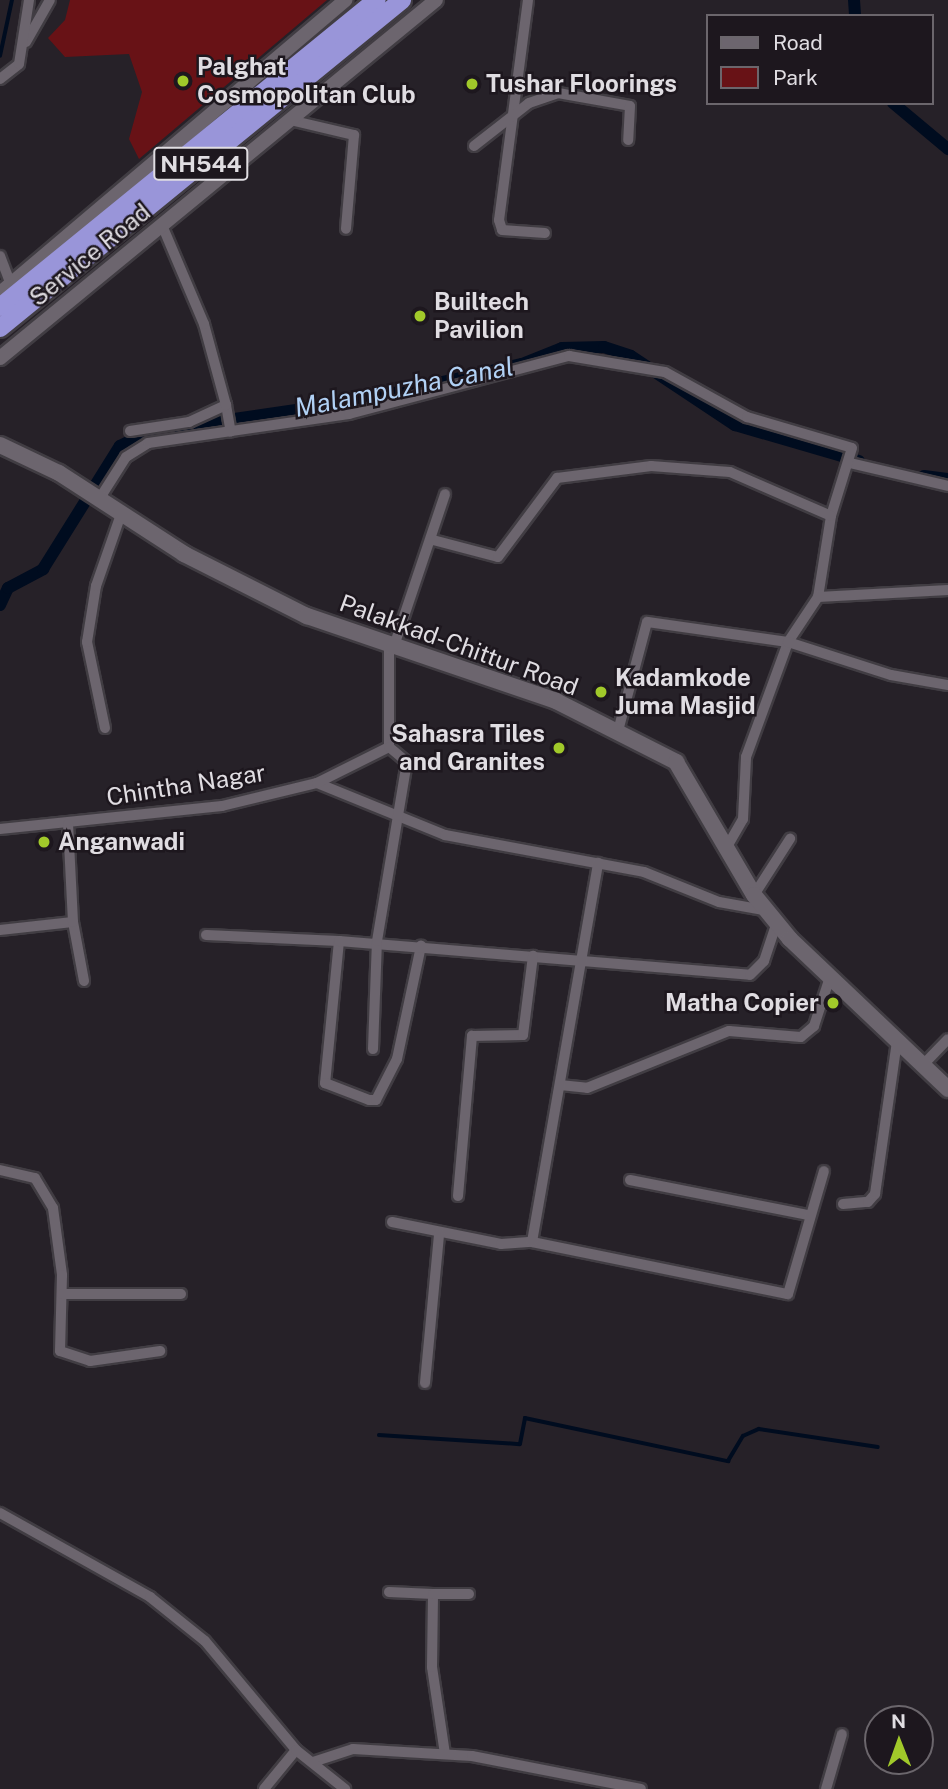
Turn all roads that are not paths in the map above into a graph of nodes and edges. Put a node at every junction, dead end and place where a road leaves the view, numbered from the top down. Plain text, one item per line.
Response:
1 (29, 0) edge
2 (50, 0) edge
3 (345, 0) edge
4 (377, 0) edge
5 (402, 0) edge
6 (436, 0) edge
7 (527, 0) edge
8 (23, 48) junction
9 (0, 79) edge
10 (510, 116) junction
11 (290, 120) junction
12 (628, 140) dead end
13 (474, 146) dead end
14 (162, 225) junction
15 (346, 229) dead end
16 (545, 233) dead end
17 (0, 256) edge
18 (5, 288) edge
19 (0, 306) edge
20 (0, 328) edge
21 (0, 358) edge
22 (226, 405) junction
23 (130, 431) dead end
24 (231, 432) junction
25 (0, 445) edge
26 (850, 463) junction
27 (948, 486) edge
28 (445, 494) dead end
29 (97, 500) junction
30 (831, 516) junction
31 (120, 517) junction
32 (433, 540) junction
33 (948, 590) edge
34 (818, 597) junction
35 (392, 642) junction
36 (788, 642) junction
37 (948, 685) edge
38 (105, 728) dead end
39 (618, 732) junction
40 (389, 747) junction
41 (317, 783) junction
42 (396, 819) junction
43 (68, 824) junction
44 (0, 829) edge
45 (790, 839) dead end
46 (728, 845) junction
47 (598, 863) junction
48 (754, 895) junction
49 (773, 916) junction
50 (74, 922) junction
51 (0, 930) edge
52 (206, 935) dead end
53 (339, 941) junction
54 (377, 941) junction
55 (421, 946) junction
56 (533, 956) junction
57 (582, 960) junction
58 (830, 977) junction
59 (84, 981) dead end
60 (948, 1039) edge
61 (897, 1041) junction
62 (373, 1049) dead end
63 (922, 1066) junction
64 (559, 1085) junction
65 (948, 1088) edge
66 (0, 1170) edge
67 (824, 1171) dead end
68 (630, 1180) dead end
69 (458, 1196) dead end
70 (843, 1204) dead end
71 (809, 1215) junction
72 (392, 1222) dead end
73 (439, 1235) junction
74 (532, 1242) junction
75 (62, 1294) junction
76 (181, 1294) dead end
77 (160, 1351) dead end
78 (425, 1383) dead end
79 (2, 1514) edge
80 (389, 1592) dead end
81 (433, 1594) junction
82 (469, 1594) dead end
83 (842, 1734) dead end
84 (296, 1750) junction
85 (445, 1754) junction
86 (313, 1762) junction
87 (264, 1789) edge
88 (345, 1789) edge
89 (641, 1789) edge
90 (826, 1789) edge

1 - 8 street
2 - 8 street
3 - 18 street, Service Road
4 - 19 highway, NH544
5 - 20 highway, NH544
6 - 11 street, Service Road
7 - 10 street
8 - 9 street
10 - 12 street
10 - 13 street
10 - 16 street
11 - 14 street, Service Road
11 - 15 street
14 - 21 street, Service Road
14 - 22 street
17 - 18 street
22 - 23 street
22 - 24 street
24 - 26 street
24 - 29 street
25 - 29 main road, Palakkad-Chittur Road
26 - 27 street
26 - 30 street
28 - 32 street
29 - 31 main road, Palakkad-Chittur Road
30 - 32 street
30 - 34 street
31 - 35 main road, Palakkad-Chittur Road
31 - 38 street
32 - 35 street
33 - 34 street
34 - 36 street
35 - 39 main road, Palakkad-Chittur Road
35 - 40 street
36 - 37 street
36 - 39 street
36 - 46 street
39 - 46 main road, Palakkad-Chittur Road
40 - 41 street, Chintha Nagar
40 - 42 street
41 - 42 street
41 - 43 street, Chintha Nagar
42 - 47 street
42 - 54 street
43 - 44 street, Chintha Nagar
43 - 50 street
45 - 48 street
46 - 48 main road, Palakkad-Chittur Road
47 - 49 street
47 - 57 street
48 - 49 main road, Palakkad-Chittur Road
49 - 57 street
49 - 58 main road, Palakkad-Chittur Road
50 - 51 street
50 - 59 street
52 - 53 street
53 - 54 street
53 - 55 street
54 - 55 street
54 - 62 street
55 - 56 street
56 - 57 street
56 - 69 street
57 - 64 street
58 - 61 main road, Palakkad-Chittur Road
58 - 64 street
60 - 63 street
61 - 63 main road, Palakkad-Chittur Road
61 - 70 street
63 - 65 main road, Palakkad-Chittur Road
64 - 74 street
66 - 75 street
67 - 71 street
68 - 71 street
71 - 74 street
72 - 73 street
73 - 74 street
73 - 78 street
75 - 76 street
75 - 77 street
79 - 84 street
80 - 81 street
81 - 82 street
81 - 85 street
83 - 90 street
84 - 86 street
84 - 87 street
85 - 86 street
85 - 89 street
86 - 88 street

